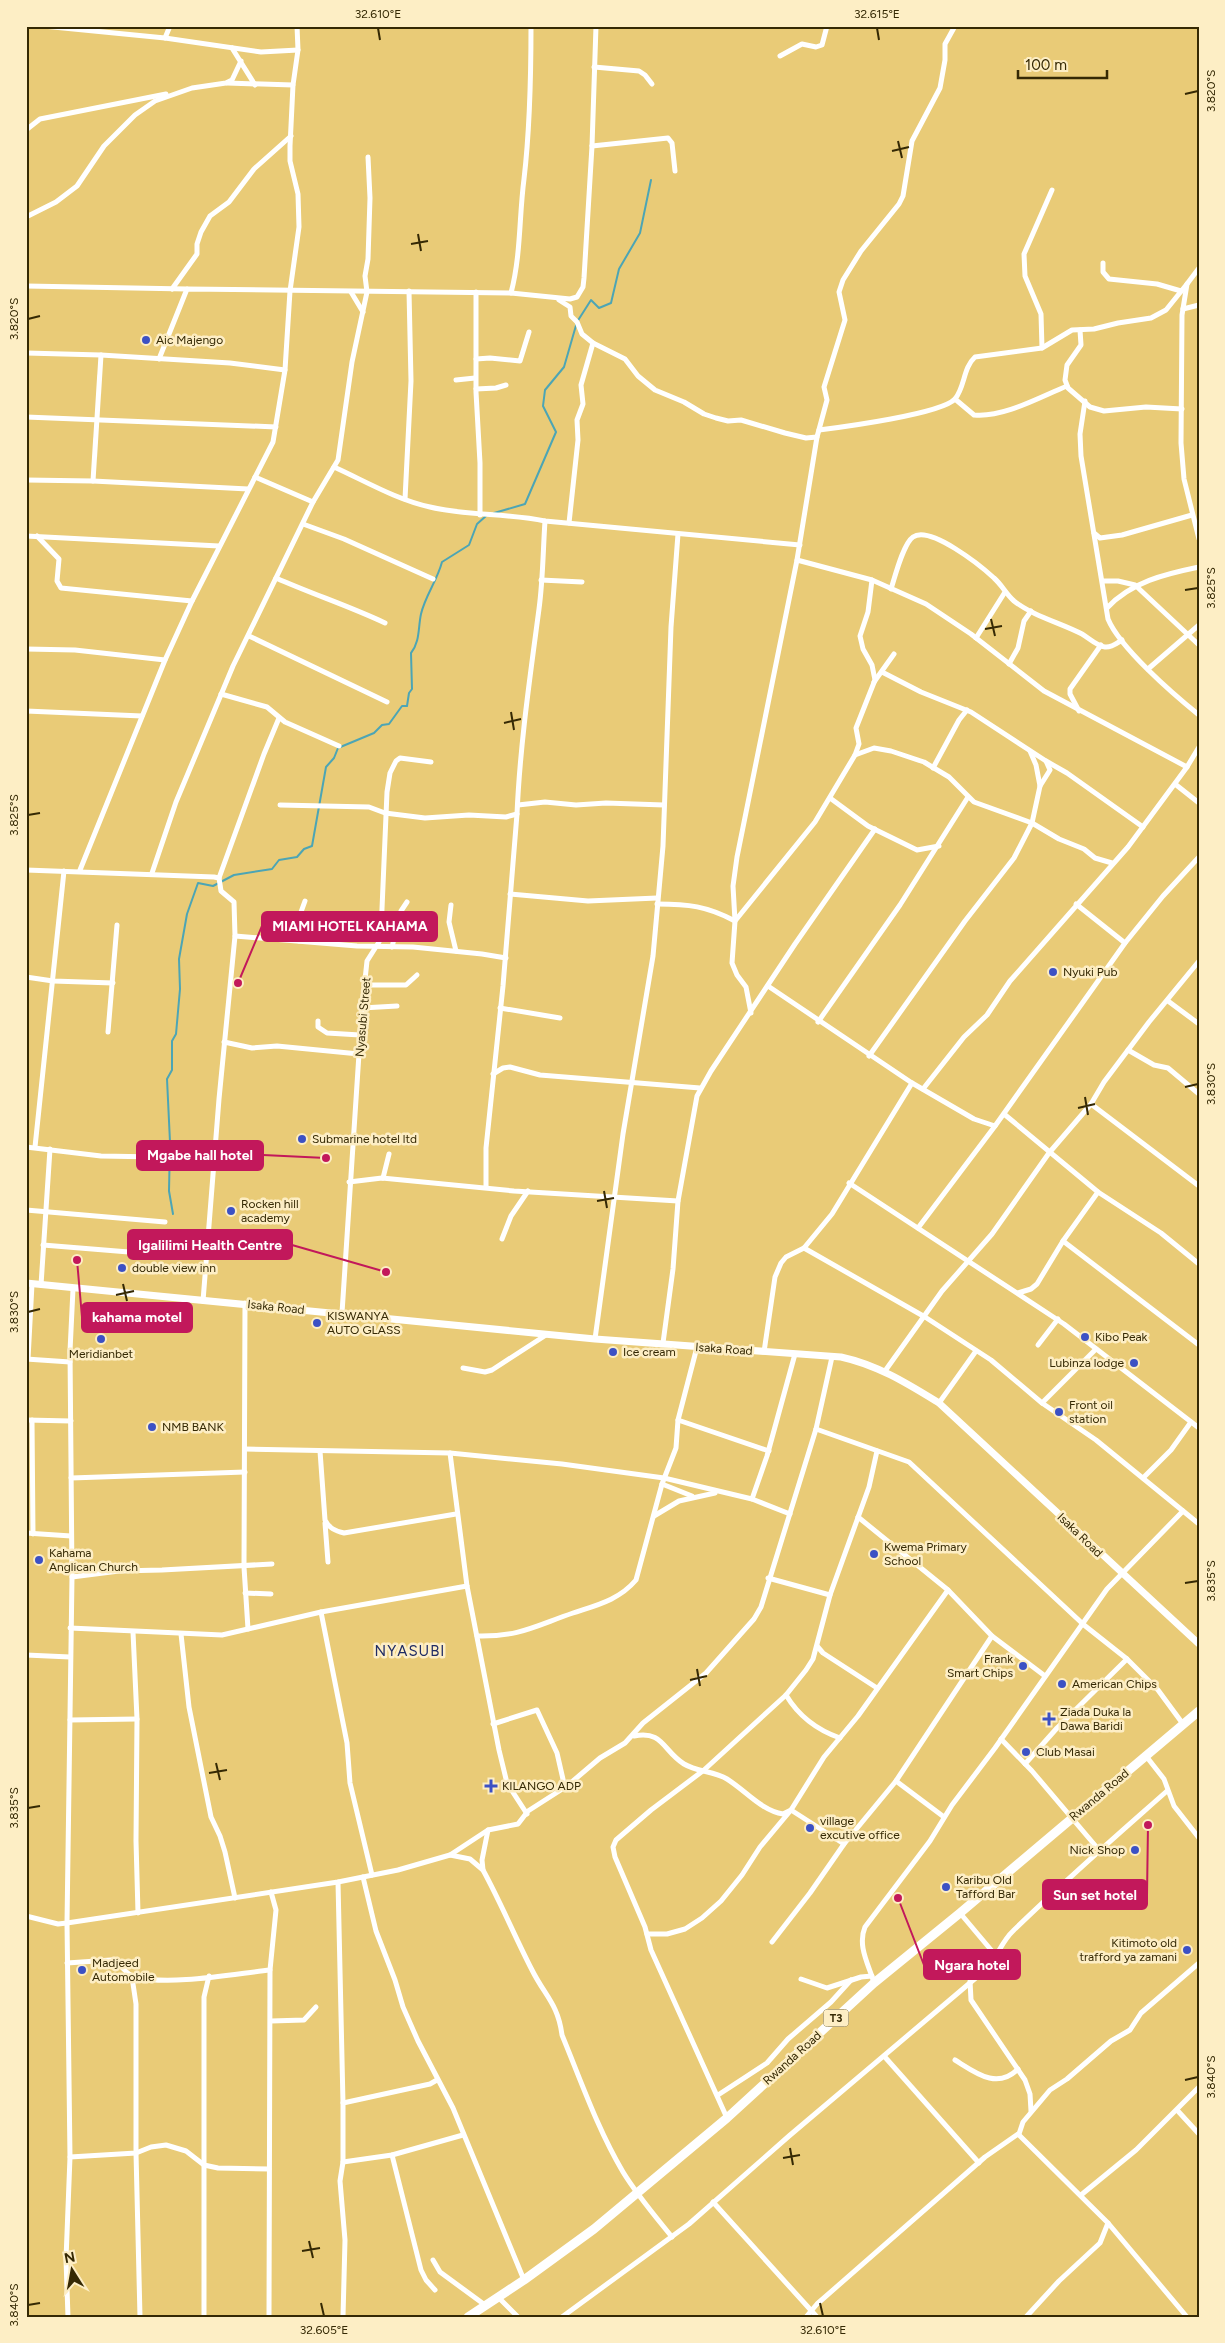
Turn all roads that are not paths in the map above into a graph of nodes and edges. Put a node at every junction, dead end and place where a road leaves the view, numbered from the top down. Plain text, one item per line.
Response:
1 (43, 26) edge
2 (170, 26) edge
3 (297, 26) edge
4 (531, 26) edge
5 (596, 26) edge
6 (827, 26) edge
7 (955, 26) edge
8 (62, 27) edge
9 (165, 38) junction
10 (232, 48) junction
11 (298, 50) junction
12 (780, 56) dead end
13 (242, 61) junction
14 (594, 66) junction
15 (226, 83) junction
16 (652, 84) dead end
17 (256, 85) junction
18 (292, 85) junction
19 (185, 90) junction
20 (26, 130) edge
21 (291, 136) junction
22 (592, 146) junction
23 (368, 157) dead end
24 (675, 171) dead end
25 (1052, 190) dead end
26 (26, 217) edge
27 (1103, 263) dead end
28 (1199, 268) edge
29 (1186, 284) junction
30 (26, 286) edge
31 (172, 289) junction
32 (187, 289) junction
33 (290, 291) junction
34 (410, 291) junction
35 (1181, 291) junction
36 (351, 292) junction
37 (367, 292) junction
38 (476, 292) junction
39 (511, 292) junction
40 (556, 298) junction
41 (1199, 305) edge
42 (1183, 309) junction
43 (363, 312) junction
44 (1080, 330) junction
45 (530, 332) dead end
46 (593, 343) junction
47 (1042, 348) junction
48 (26, 353) edge
49 (101, 354) junction
50 (476, 359) junction
51 (159, 360) junction
52 (285, 370) junction
53 (475, 378) junction
54 (456, 380) dead end
55 (506, 385) dead end
56 (1067, 386) junction
57 (476, 389) junction
58 (955, 399) junction
59 (1085, 401) junction
60 (1182, 409) junction
61 (26, 417) edge
62 (95, 418) junction
63 (276, 427) junction
64 (819, 430) junction
65 (817, 438) junction
66 (334, 467) junction
67 (255, 477) junction
68 (26, 480) edge
69 (92, 481) junction
70 (248, 489) junction
71 (406, 499) junction
72 (313, 502) junction
73 (480, 514) junction
74 (1192, 514) junction
75 (545, 521) junction
76 (569, 523) junction
77 (304, 524) junction
78 (1094, 532) junction
79 (678, 534) junction
80 (26, 536) edge
81 (37, 536) junction
82 (1199, 539) edge
83 (800, 545) junction
84 (219, 546) junction
85 (797, 560) junction
86 (1199, 566) edge
87 (276, 578) junction
88 (433, 579) dead end
89 (541, 580) junction
90 (872, 580) junction
91 (1103, 581) junction
92 (582, 582) dead end
93 (1134, 586) junction
94 (891, 589) junction
95 (1006, 592) junction
96 (192, 601) junction
97 (1106, 608) junction
98 (1031, 611) junction
99 (385, 624) dead end
100 (1199, 625) edge
101 (1188, 635) junction
102 (249, 636) junction
103 (976, 638) junction
104 (1122, 640) junction
105 (1199, 645) edge
106 (1101, 646) junction
107 (26, 649) edge
108 (894, 654) dead end
109 (165, 660) junction
110 (1009, 664) junction
111 (1148, 669) junction
112 (882, 672) junction
113 (874, 683) junction
114 (221, 694) junction
115 (387, 702) dead end
116 (967, 710) junction
117 (26, 711) edge
118 (1078, 711) junction
119 (1199, 715) edge
120 (142, 716) junction
121 (279, 718) junction
122 (339, 746) dead end
123 (1199, 747) edge
124 (1030, 751) junction
125 (855, 755) junction
126 (1046, 761) junction
127 (431, 762) dead end
128 (933, 768) junction
129 (1187, 768) junction
130 (1175, 784) junction
131 (1040, 786) junction
132 (830, 798) junction
133 (968, 798) junction
134 (1199, 803) edge
135 (280, 805) dead end
136 (518, 805) junction
137 (664, 805) junction
138 (385, 813) junction
139 (518, 814) junction
140 (1032, 823) junction
141 (1143, 827) junction
142 (875, 829) junction
143 (939, 846) junction
144 (1199, 857) edge
145 (1112, 863) junction
146 (26, 870) edge
147 (80, 870) junction
148 (64, 871) junction
149 (152, 873) junction
150 (219, 878) junction
151 (510, 894) junction
152 (305, 901) dead end
153 (657, 901) junction
154 (407, 902) dead end
155 (1076, 904) junction
156 (451, 905) dead end
157 (734, 921) junction
158 (117, 925) dead end
159 (235, 936) junction
160 (299, 941) junction
161 (1125, 943) junction
162 (375, 947) junction
163 (392, 947) junction
164 (456, 951) junction
165 (506, 958) junction
166 (1199, 962) edge
167 (417, 974) dead end
168 (26, 977) edge
169 (53, 981) junction
170 (113, 983) junction
171 (365, 985) junction
172 (768, 986) junction
173 (1168, 1001) junction
174 (397, 1006) dead end
175 (362, 1008) junction
176 (500, 1008) junction
177 (751, 1013) junction
178 (560, 1018) dead end
179 (318, 1021) dead end
180 (818, 1022) junction
181 (1199, 1024) edge
182 (108, 1032) dead end
183 (360, 1035) junction
184 (224, 1042) junction
185 (1128, 1050) junction
186 (359, 1054) junction
187 (869, 1056) junction
188 (494, 1074) junction
189 (632, 1083) junction
190 (912, 1083) junction
191 (700, 1088) junction
192 (923, 1089) junction
193 (1199, 1094) edge
194 (1091, 1104) junction
195 (1004, 1114) junction
196 (995, 1126) junction
197 (26, 1147) edge
198 (35, 1147) junction
199 (50, 1149) junction
200 (1050, 1153) junction
201 (388, 1154) dead end
202 (157, 1156) dead end
203 (383, 1178) junction
204 (349, 1182) junction
205 (849, 1183) junction
206 (1199, 1186) edge
207 (486, 1187) junction
208 (528, 1191) junction
209 (1098, 1192) junction
210 (614, 1197) junction
211 (678, 1201) junction
212 (26, 1210) edge
213 (46, 1212) junction
214 (165, 1222) dead end
215 (918, 1228) junction
216 (502, 1239) dead end
217 (1063, 1242) junction
218 (43, 1245) junction
219 (804, 1248) junction
220 (141, 1252) dead end
221 (967, 1260) junction
222 (1199, 1264) edge
223 (29, 1284) edge
224 (41, 1285) junction
225 (73, 1289) junction
226 (1018, 1293) junction
227 (203, 1301) junction
228 (245, 1303) junction
229 (342, 1313) junction
230 (925, 1317) junction
231 (1058, 1319) junction
232 (546, 1334) junction
233 (595, 1339) junction
234 (663, 1343) junction
235 (1038, 1345) dead end
236 (1199, 1345) edge
237 (697, 1347) junction
238 (1096, 1349) junction
239 (976, 1351) junction
240 (764, 1352) junction
241 (795, 1354) junction
242 (832, 1357) junction
243 (27, 1359) edge
244 (70, 1362) junction
245 (463, 1368) dead end
246 (885, 1371) junction
247 (939, 1403) junction
248 (1042, 1403) junction
249 (29, 1420) edge
250 (678, 1420) junction
251 (71, 1421) junction
252 (1191, 1422) junction
253 (1199, 1428) edge
254 (816, 1429) junction
255 (245, 1449) junction
256 (769, 1450) junction
257 (320, 1451) junction
258 (877, 1451) junction
259 (450, 1454) junction
260 (245, 1472) junction
261 (71, 1478) junction
262 (1143, 1478) junction
263 (663, 1481) junction
264 (719, 1492) junction
265 (694, 1497) junction
266 (752, 1500) junction
267 (1184, 1511) junction
268 (456, 1514) junction
269 (790, 1514) junction
270 (653, 1516) junction
271 (858, 1517) junction
272 (325, 1520) junction
273 (1199, 1524) edge
274 (26, 1534) edge
275 (33, 1534) junction
276 (71, 1536) junction
277 (328, 1562) dead end
278 (272, 1564) dead end
279 (244, 1567) junction
280 (1122, 1574) junction
281 (72, 1577) junction
282 (768, 1578) junction
283 (467, 1586) junction
284 (948, 1590) junction
285 (246, 1593) junction
286 (271, 1594) dead end
287 (830, 1595) junction
288 (321, 1612) junction
289 (1084, 1625) junction
290 (70, 1628) junction
291 (248, 1629) junction
292 (133, 1632) junction
293 (180, 1634) junction
294 (477, 1636) junction
295 (992, 1636) junction
296 (1199, 1644) edge
297 (817, 1646) junction
298 (26, 1655) edge
299 (70, 1657) junction
300 (1126, 1659) junction
301 (1045, 1676) junction
302 (877, 1688) junction
303 (786, 1695) junction
304 (1199, 1710) edge
305 (137, 1719) junction
306 (70, 1720) junction
307 (493, 1724) junction
308 (1183, 1724) junction
309 (634, 1736) junction
310 (840, 1738) junction
311 (1001, 1739) junction
312 (1146, 1755) junction
313 (1025, 1764) junction
314 (704, 1770) junction
315 (896, 1781) junction
316 (565, 1788) junction
317 (1167, 1791) junction
318 (790, 1810) junction
319 (527, 1814) junction
320 (944, 1817) junction
321 (1072, 1818) junction
322 (488, 1830) junction
323 (1199, 1838) edge
324 (844, 1844) junction
325 (1099, 1850) junction
326 (450, 1855) junction
327 (483, 1870) junction
328 (372, 1875) junction
329 (363, 1877) junction
330 (338, 1882) junction
331 (271, 1892) junction
332 (235, 1898) junction
333 (138, 1913) junction
334 (960, 1914) junction
335 (26, 1916) edge
336 (67, 1923) junction
337 (646, 1934) junction
338 (772, 1942) dead end
339 (997, 1957) junction
340 (67, 1963) junction
341 (1199, 1963) edge
342 (270, 1970) junction
343 (209, 1976) junction
344 (132, 1977) junction
345 (801, 1979) dead end
346 (851, 1980) junction
347 (873, 1980) junction
348 (970, 1982) junction
349 (316, 2007) dead end
350 (270, 2021) junction
351 (884, 2056) junction
352 (955, 2060) dead end
353 (1018, 2069) junction
354 (437, 2080) junction
355 (1199, 2087) edge
356 (718, 2095) junction
357 (343, 2103) junction
358 (1177, 2110) junction
359 (1031, 2111) junction
360 (727, 2118) junction
361 (1019, 2134) junction
362 (1199, 2134) edge
363 (464, 2135) junction
364 (136, 2153) junction
365 (392, 2155) junction
366 (70, 2157) junction
367 (343, 2162) junction
368 (978, 2163) junction
369 (204, 2165) junction
370 (270, 2169) junction
371 (637, 2193) junction
372 (1081, 2195) junction
373 (714, 2202) junction
374 (1108, 2223) junction
375 (672, 2237) junction
376 (433, 2260) dead end
377 (524, 2280) junction
378 (435, 2290) dead end
379 (499, 2298) junction
380 (486, 2306) junction
381 (811, 2311) junction
382 (68, 2317) edge
383 (140, 2317) edge
384 (204, 2317) edge
385 (269, 2317) edge
386 (343, 2317) edge
387 (468, 2317) edge
388 (518, 2317) edge
389 (562, 2317) edge
390 (806, 2317) edge
391 (817, 2317) edge
392 (1026, 2317) edge
393 (1187, 2317) edge

1 - 8 street
2 - 9 street
3 - 11 street
4 - 39 street
5 - 14 street
6 - 12 street
7 - 64 street
8 - 9 street
9 - 10 street
10 - 11 street
10 - 13 street
11 - 18 street
13 - 15 street
13 - 17 street
14 - 16 street
14 - 22 street
15 - 17 street
15 - 19 street
17 - 18 street
18 - 21 street
19 - 20 street
19 - 26 street
21 - 31 street
21 - 33 street
22 - 24 street
22 - 40 street
23 - 37 street
25 - 47 street
27 - 35 street
28 - 29 street
29 - 35 street
29 - 42 street
30 - 31 street
31 - 32 street
32 - 33 street
32 - 51 street
33 - 36 street
33 - 52 street
34 - 37 street
34 - 38 street
34 - 71 street
35 - 44 street
36 - 37 street
36 - 43 street
37 - 43 street
38 - 39 street
38 - 50 street
39 - 40 street
40 - 46 street
41 - 42 street
42 - 60 street
43 - 66 street
44 - 47 street
44 - 56 street
45 - 50 street
46 - 65 street
46 - 76 street
47 - 58 street
48 - 49 street
49 - 51 street
49 - 62 street
50 - 53 street
51 - 52 street
52 - 63 street
53 - 54 street
53 - 57 street
55 - 57 street
56 - 58 street
56 - 59 street
57 - 73 street
58 - 64 street
59 - 60 street
59 - 78 street
60 - 74 street
61 - 62 street
62 - 63 street
62 - 69 street
63 - 67 street
64 - 65 street
65 - 83 street
66 - 71 street
66 - 72 street
67 - 70 street
67 - 72 street
68 - 69 street
69 - 70 street
70 - 84 street
71 - 73 street
72 - 77 street
73 - 75 street
74 - 78 street
74 - 82 street
75 - 76 street
75 - 89 street
76 - 79 street
77 - 87 street
77 - 88 street
78 - 91 street
79 - 83 street
79 - 137 street
80 - 81 street
81 - 84 street
81 - 96 street
83 - 85 street
84 - 96 street
85 - 90 street
85 - 157 street
86 - 93 street
87 - 99 street
87 - 102 street
89 - 92 street
89 - 136 street
90 - 94 street
90 - 113 street
91 - 93 street
91 - 97 street
93 - 97 street
93 - 101 street
94 - 95 street
94 - 103 street
95 - 98 street
95 - 103 street
96 - 109 street
97 - 104 street
98 - 106 street
98 - 110 street
100 - 101 street
101 - 105 street
101 - 111 street
102 - 114 street
102 - 115 street
103 - 110 street
104 - 106 street
104 - 111 street
106 - 118 street
107 - 109 street
108 - 112 street
109 - 120 street
110 - 118 street
111 - 119 street
112 - 113 street
112 - 116 street
113 - 125 street
114 - 121 street
114 - 149 street
116 - 124 street
116 - 128 street
117 - 120 street
118 - 129 street
120 - 147 street
121 - 122 street
121 - 150 street
123 - 129 street
124 - 126 street
124 - 131 street
125 - 128 street
125 - 132 street
126 - 131 street
126 - 141 street
127 - 138 street, Nyasubi Street
128 - 133 street
129 - 130 street
130 - 134 street
130 - 141 street
131 - 140 street
132 - 142 street
132 - 157 street
133 - 140 street
133 - 143 street
135 - 138 street
136 - 137 street
136 - 139 street
137 - 153 street
138 - 139 street
138 - 162 street, Nyasubi Street
139 - 151 street
140 - 145 street
140 - 187 street
141 - 145 street
142 - 143 street
142 - 172 street
143 - 180 street
144 - 161 street
145 - 155 street
146 - 148 street
147 - 148 street
147 - 149 street
148 - 169 street
149 - 150 street
150 - 159 street
151 - 153 street
151 - 165 street
152 - 160 street
153 - 157 street
153 - 189 street
154 - 163 street
155 - 161 street
155 - 192 street
156 - 164 street
157 - 177 street
158 - 170 street
159 - 160 street
159 - 184 street
160 - 162 street
161 - 195 street
162 - 163 street
162 - 171 street, Nyasubi Street
163 - 164 street
164 - 165 street
165 - 176 street
166 - 173 street
167 - 171 street
168 - 169 street
169 - 170 street
169 - 198 street
170 - 182 street
171 - 175 street, Nyasubi Street
172 - 177 street
172 - 180 street
173 - 181 street
173 - 185 street
174 - 175 street
175 - 183 street, Nyasubi Street
176 - 178 street
176 - 188 street
177 - 191 street
179 - 183 street
180 - 187 street
183 - 186 street, Nyasubi Street
184 - 186 street
184 - 227 street
185 - 193 street
185 - 194 street
186 - 204 street, Nyasubi Street
187 - 190 street
188 - 189 street
188 - 207 street
189 - 191 street
189 - 210 street
190 - 192 street
190 - 205 street
191 - 211 street
192 - 196 street
194 - 200 street
194 - 206 street
195 - 196 street
195 - 200 street
196 - 215 street
197 - 198 street
198 - 199 street
199 - 202 street
199 - 213 street
200 - 209 street
200 - 221 street
201 - 203 street
203 - 204 street
203 - 207 street
204 - 229 street, Nyasubi Street
205 - 215 street
205 - 219 street
207 - 208 street
208 - 210 street
208 - 216 street
209 - 217 street
209 - 222 street
210 - 211 street
210 - 233 street
211 - 234 street
212 - 213 street
213 - 214 street
213 - 218 street
215 - 221 street
217 - 226 street
217 - 236 street
218 - 220 street
218 - 224 street
219 - 230 street
219 - 240 street
221 - 226 street
221 - 230 street
223 - 224 street, Isaka Road
223 - 243 street
224 - 225 street, Isaka Road
225 - 227 street, Isaka Road
225 - 244 street
226 - 231 street
227 - 228 street, Isaka Road
228 - 229 street, Isaka Road
228 - 255 street
229 - 232 street, Isaka Road
230 - 239 street
230 - 246 street
231 - 235 street
231 - 238 street
232 - 233 street, Isaka Road
232 - 245 street
233 - 234 street, Isaka Road
234 - 237 street, Isaka Road
237 - 240 street, Isaka Road
237 - 250 street
238 - 248 street
238 - 252 street
239 - 247 street
239 - 248 street
240 - 241 street, Isaka Road
241 - 242 street, Isaka Road
241 - 256 street
242 - 246 street, Isaka Road
242 - 254 street
243 - 244 street
244 - 251 street
246 - 247 street, Isaka Road
247 - 280 street, Isaka Road
248 - 262 street
249 - 251 street
249 - 275 street
250 - 256 street
250 - 263 street
251 - 261 street
252 - 253 street
252 - 262 street
254 - 258 street
254 - 269 street
255 - 257 street
255 - 260 street
256 - 266 street
257 - 259 street
257 - 272 street
258 - 271 street
258 - 289 street
259 - 263 street
259 - 268 street
260 - 261 street
260 - 279 street
261 - 276 street
262 - 267 street
263 - 264 street
263 - 265 street
263 - 270 street
264 - 265 street
264 - 266 street
265 - 270 street
266 - 269 street
267 - 273 street
267 - 280 street
268 - 272 street
268 - 283 street
269 - 282 street
270 - 294 street
271 - 284 street
271 - 287 street
272 - 277 street
274 - 275 street
275 - 276 street
276 - 281 street
278 - 279 street
279 - 281 street
279 - 285 street
280 - 289 street
280 - 296 street, Isaka Road
281 - 290 street
282 - 287 street
282 - 309 street
283 - 288 street
283 - 294 street
284 - 295 street
284 - 302 street
285 - 286 street
285 - 291 street
287 - 297 street
288 - 291 street
288 - 328 street
289 - 300 street
289 - 301 street
290 - 292 street
290 - 299 street
291 - 293 street
292 - 293 street
292 - 305 street
293 - 332 street
294 - 307 street
295 - 301 street
295 - 315 street
297 - 302 street
297 - 303 street
298 - 299 street
299 - 306 street
300 - 308 street
300 - 313 street
301 - 311 street
302 - 310 street
303 - 310 street
303 - 314 street
304 - 308 highway, Rwanda Road / T3
305 - 306 street
305 - 333 street
306 - 336 street
307 - 316 street
307 - 319 street
308 - 312 highway, Rwanda Road / T3
309 - 314 street
309 - 316 street
310 - 318 street
311 - 313 street
311 - 320 street
312 - 317 street
312 - 321 highway, Rwanda Road / T3
313 - 321 street
314 - 318 street
314 - 337 street
315 - 320 street
315 - 324 street
316 - 319 street
317 - 323 street
317 - 325 street
318 - 324 street
318 - 337 street
319 - 322 street
320 - 347 street
321 - 325 street
321 - 334 highway, Rwanda Road / T3
322 - 326 street
322 - 327 street
324 - 338 street
325 - 339 street
326 - 327 street
326 - 328 street
327 - 371 street
328 - 329 street
329 - 330 street
329 - 354 street
330 - 331 street
330 - 357 street
331 - 332 street
331 - 342 street
332 - 333 street
333 - 336 street
334 - 339 street
334 - 347 highway, Rwanda Road / T3
335 - 336 street
336 - 340 street
337 - 356 street
339 - 348 street
340 - 344 street
340 - 366 street
341 - 359 street
342 - 343 street
342 - 350 street
343 - 344 street
343 - 369 street
344 - 364 street
345 - 346 street
346 - 347 street
346 - 356 street
347 - 360 highway, Rwanda Road / T3
348 - 351 street
348 - 353 street
349 - 350 street
350 - 370 street
351 - 368 street
351 - 373 street
352 - 353 street
353 - 359 street
354 - 357 street
354 - 363 street
355 - 358 street
356 - 360 street
357 - 367 street
358 - 362 street
358 - 372 street
359 - 361 street
360 - 371 highway, Rwanda Road / T3
361 - 368 street
361 - 372 street
363 - 365 street
363 - 377 street
364 - 366 street
364 - 369 street
364 - 383 street
365 - 367 street
365 - 378 street
366 - 382 street
367 - 386 street
368 - 381 street
369 - 370 street
369 - 384 street
370 - 385 street
371 - 375 street
371 - 377 highway, Rwanda Road / T3
372 - 374 street
373 - 375 street
373 - 381 street
374 - 392 street
374 - 393 street
375 - 389 street
376 - 380 street
377 - 379 highway, Rwanda Road / T3
379 - 380 highway, Rwanda Road / T3
379 - 388 street
380 - 387 highway, Rwanda Road / T3
381 - 390 street
381 - 391 street

